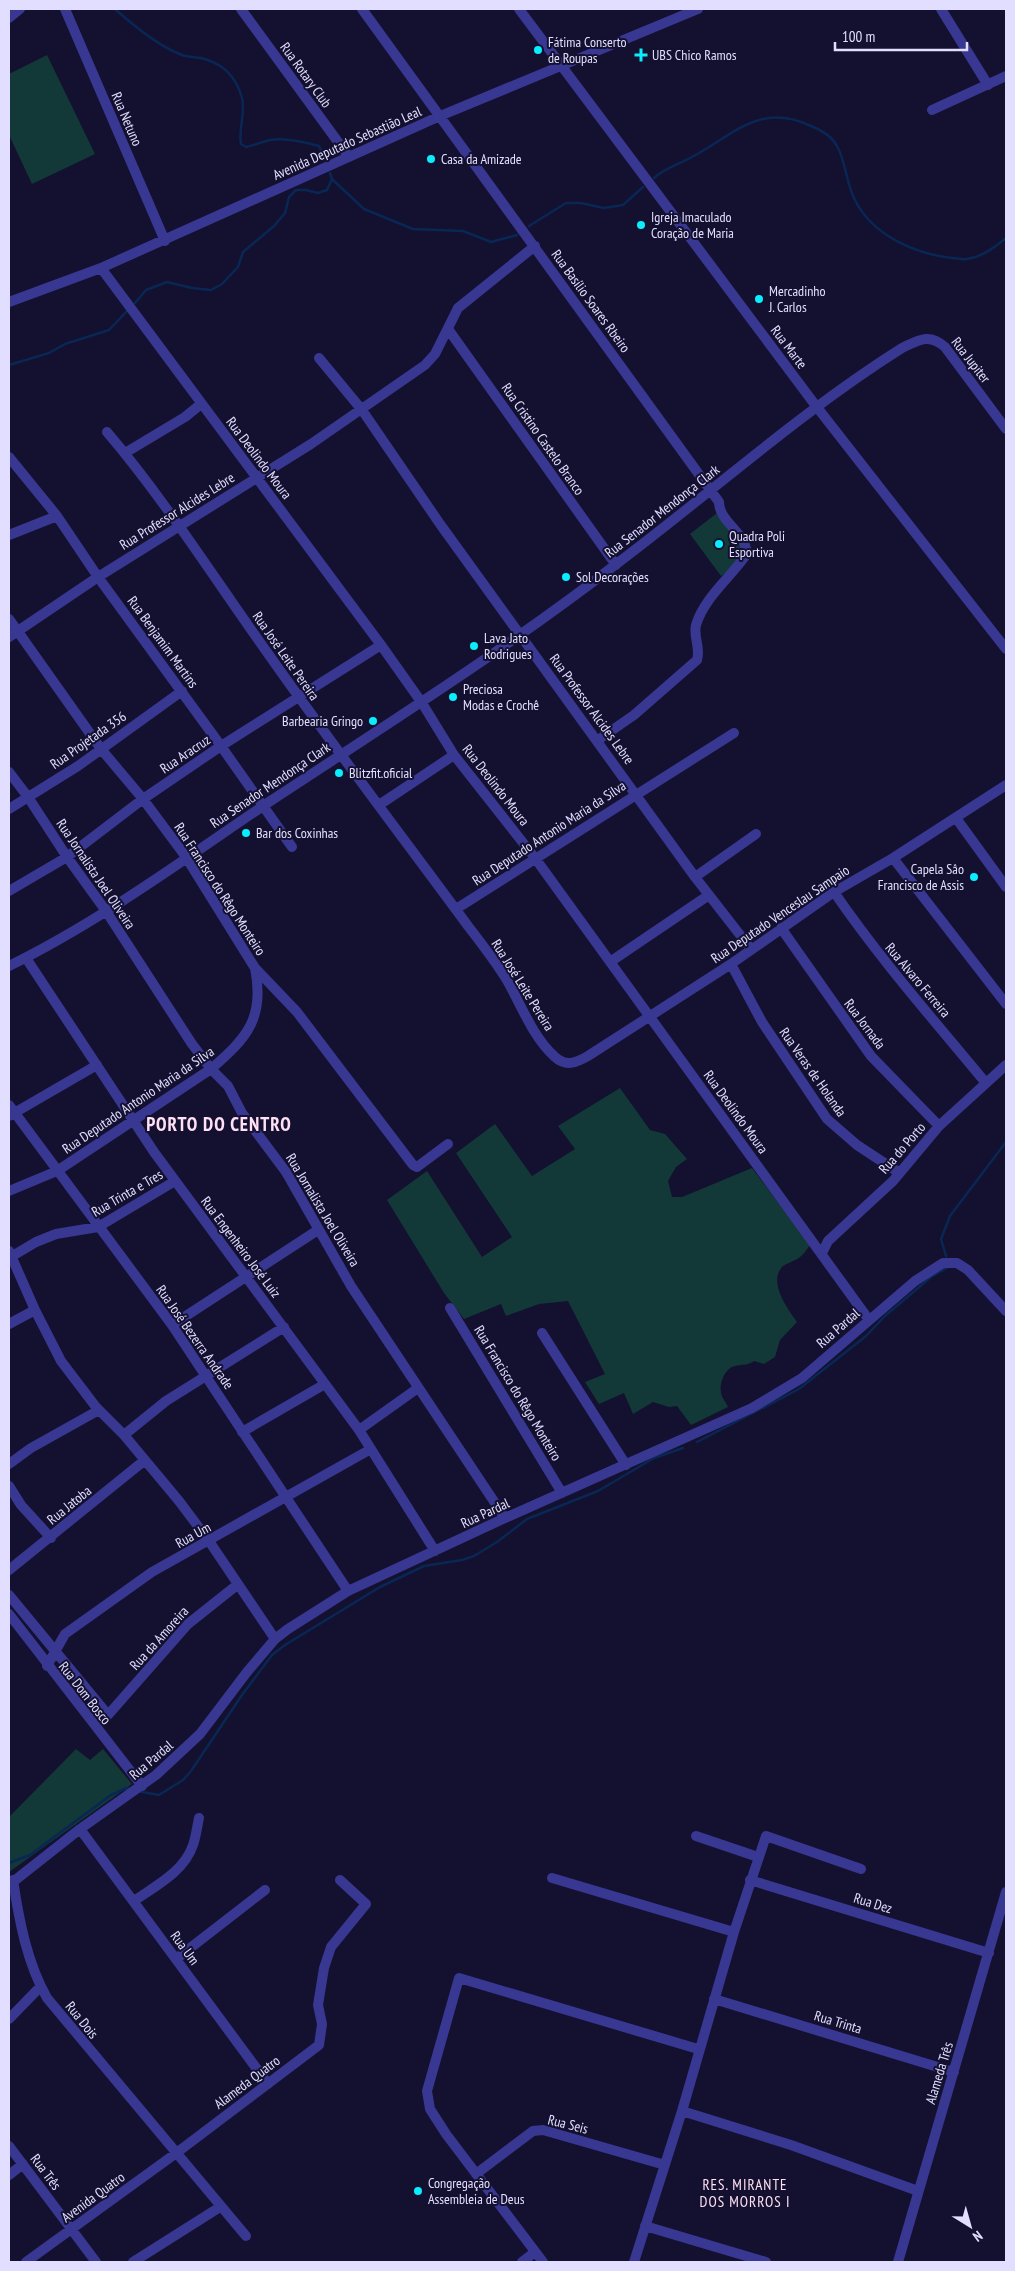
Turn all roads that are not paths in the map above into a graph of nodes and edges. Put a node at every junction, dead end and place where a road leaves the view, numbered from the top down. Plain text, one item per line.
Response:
1 (20, 9) edge
2 (65, 9) edge
3 (241, 9) edge
4 (362, 9) edge
5 (520, 9) edge
6 (694, 9) edge
7 (941, 9) edge
8 (9, 18) edge
9 (561, 64) junction
10 (1006, 76) edge
11 (988, 84) junction
12 (932, 110) dead end
13 (440, 116) junction
14 (348, 157) junction
15 (165, 241) junction
16 (535, 246) junction
17 (101, 268) junction
18 (9, 302) edge
19 (448, 329) junction
20 (319, 358) dead end
21 (875, 365) joint
22 (201, 404) junction
23 (816, 406) junction
24 (362, 410) junction
25 (1006, 429) edge
26 (106, 432) dead end
27 (125, 453) junction
28 (9, 457) edge
29 (256, 477) junction
30 (712, 492) junction
31 (58, 516) junction
32 (178, 526) junction
33 (9, 535) edge
34 (616, 565) junction
35 (98, 577) junction
36 (9, 619) edge
37 (13, 634) edge
38 (521, 635) junction
39 (381, 645) junction
40 (1006, 648) edge
41 (182, 691) junction
42 (298, 697) junction
43 (422, 703) junction
44 (734, 733) dead end
45 (598, 740) junction
46 (222, 746) junction
47 (101, 749) junction
48 (340, 755) junction
49 (454, 755) junction
50 (9, 772) edge
51 (1006, 785) edge
52 (635, 794) junction
53 (28, 797) junction
54 (143, 799) junction
55 (379, 805) junction
56 (262, 807) junction
57 (9, 809) edge
58 (956, 818) junction
59 (756, 834) dead end
60 (292, 846) dead end
61 (67, 857) junction
62 (186, 857) junction
63 (535, 858) junction
64 (893, 858) junction
65 (695, 877) junction
66 (1006, 887) edge
67 (9, 891) edge
68 (834, 892) junction
69 (709, 895) junction
70 (456, 909) junction
71 (106, 910) junction
72 (781, 928) junction
73 (751, 949) junction
74 (26, 958) junction
75 (610, 962) junction
76 (731, 964) junction
77 (9, 966) edge
78 (254, 968) junction
79 (1006, 1004) edge
80 (649, 1016) junction
81 (567, 1064) joint
82 (97, 1065) junction
83 (1006, 1065) edge
84 (211, 1069) junction
85 (985, 1082) junction
86 (11, 1111) edge
87 (134, 1121) junction
88 (939, 1126) junction
89 (448, 1144) dead end
90 (57, 1171) junction
91 (898, 1172) junction
92 (175, 1180) junction
93 (9, 1191) edge
94 (98, 1227) junction
95 (318, 1230) junction
96 (822, 1253) junction
97 (10, 1255) edge
98 (244, 1276) junction
99 (450, 1308) dead end
100 (35, 1310) junction
101 (1006, 1312) edge
102 (869, 1320) junction
103 (9, 1324) edge
104 (172, 1325) junction
105 (284, 1327) junction
106 (542, 1333) dead end
107 (206, 1376) junction
108 (325, 1384) junction
109 (418, 1388) junction
110 (99, 1410) junction
111 (359, 1430) junction
112 (242, 1432) junction
113 (124, 1435) junction
114 (371, 1449) junction
115 (145, 1460) junction
116 (9, 1464) edge
117 (626, 1465) junction
118 (9, 1486) edge
119 (562, 1493) junction
120 (285, 1498) junction
121 (505, 1518) junction
122 (51, 1538) junction
123 (210, 1541) junction
124 (434, 1551) junction
125 (9, 1570) edge
126 (237, 1584) junction
127 (348, 1592) junction
128 (9, 1595) edge
129 (9, 1614) edge
130 (275, 1639) junction
131 (56, 1653) junction
132 (47, 1666) junction
133 (142, 1786) junction
134 (199, 1818) dead end
135 (80, 1829) junction
136 (696, 1836) dead end
137 (758, 1857) junction
138 (861, 1869) dead end
139 (552, 1878) dead end
140 (340, 1880) dead end
141 (750, 1880) junction
142 (11, 1883) edge
143 (265, 1890) dead end
144 (1006, 1892) edge
145 (134, 1901) junction
146 (734, 1932) junction
147 (989, 1953) junction
148 (176, 1959) junction
149 (41, 1986) junction
150 (714, 1999) junction
151 (9, 2018) edge
152 (698, 2049) junction
153 (954, 2072) junction
154 (268, 2084) junction
155 (682, 2111) junction
156 (9, 2146) edge
157 (175, 2154) junction
158 (23, 2164) junction
159 (665, 2165) junction
160 (476, 2174) junction
161 (9, 2175) edge
162 (918, 2191) junction
163 (220, 2207) junction
164 (645, 2226) junction
165 (72, 2229) junction
166 (246, 2236) dead end
167 (535, 2252) junction
168 (26, 2262) edge
169 (96, 2262) edge
170 (134, 2262) edge
171 (522, 2262) edge
172 (543, 2262) edge
173 (634, 2262) edge
174 (766, 2262) edge
175 (898, 2262) edge

1 - 8 street
2 - 15 street, Rua Netuno
3 - 14 street, Rua Rotary Club
4 - 13 street, Rua Basílio Soares Rbeiro
5 - 9 street, Rua Marte
6 - 9 street, Avenida Deputado Sebastião Leal
7 - 11 street
9 - 13 street, Avenida Deputado Sebastião Leal
9 - 23 street, Rua Marte
10 - 11 street
11 - 12 street
13 - 14 street, Avenida Deputado Sebastião Leal
13 - 16 street, Rua Basílio Soares Rbeiro
14 - 15 street, Avenida Deputado Sebastião Leal
15 - 17 street, Avenida Deputado Sebastião Leal
16 - 19 street, Rua Professor Alcides Lebre
16 - 30 street, Rua Basílio Soares Rbeiro
17 - 18 street, Avenida Deputado Sebastião Leal
17 - 22 street, Rua Deolindo Moura
19 - 24 street, Rua Professor Alcides Lebre
19 - 34 street, Rua Cristino Castelo Branco
20 - 24 street, Rua Professor Alcides Lebre
21 - 23 street, Rua Senador Mendonça Clark
21 - 25 street, Rua Jupiter
22 - 27 street
22 - 29 street, Rua Deolindo Moura
23 - 30 street, Rua Senador Mendonça Clark
23 - 40 street, Rua Marte
24 - 29 street, Rua Professor Alcides Lebre
24 - 38 street, Rua Professor Alcides Lebre
26 - 27 street, Rua José Leite Pereira
27 - 32 street, Rua José Leite Pereira
28 - 31 street, Rua Benjamim Martins
29 - 32 street, Rua Professor Alcides Lebre
29 - 39 street, Rua Deolindo Moura
30 - 34 street, Rua Senador Mendonça Clark
30 - 45 street, Rua Basílio Soares Rbeiro
31 - 33 street
31 - 35 street, Rua Benjamim Martins
32 - 35 street, Rua Professor Alcides Lebre
32 - 42 street, Rua José Leite Pereira
34 - 38 street, Rua Senador Mendonça Clark
35 - 37 street, Rua Professor Alcides Lebre
35 - 41 street, Rua Benjamim Martins
36 - 37 street, Rua Francisco do Rêgo Monteiro
37 - 47 street, Rua Francisco do Rêgo Monteiro
38 - 43 street, Rua Senador Mendonça Clark
38 - 45 street, Rua Professor Alcides Lebre
39 - 42 street, Rua Aracruz
39 - 43 street, Rua Deolindo Moura
41 - 46 street, Rua Benjamim Martins
41 - 47 street, Rua Projetada 356
42 - 46 street, Rua Aracruz
42 - 48 street, Rua José Leite Pereira
43 - 48 street, Rua Senador Mendonça Clark
43 - 49 street, Rua Deolindo Moura
44 - 52 street, Rua Deputado Antonio Maria da Silva
45 - 52 street, Rua Professor Alcides Lebre
46 - 54 street, Rua Aracruz
46 - 56 street, Rua Benjamim Martins
47 - 53 street, Rua Projetada 356
47 - 54 street, Rua Francisco do Rêgo Monteiro
48 - 55 street, Rua José Leite Pereira
48 - 56 street, Rua Senador Mendonça Clark
49 - 55 street
49 - 63 street, Rua Deolindo Moura
50 - 53 street, Rua Jornalista Joel Oliveira
51 - 58 street, Rua Deputado Venceslau Sampaio
52 - 63 street, Rua Deputado Antonio Maria da Silva
52 - 65 street, Rua Professor Alcides Lebre
53 - 57 street, Rua Projetada 356
53 - 61 street, Rua Jornalista Joel Oliveira
54 - 61 street, Rua Aracruz
54 - 62 street, Rua Francisco do Rêgo Monteiro
55 - 70 street, Rua José Leite Pereira
56 - 60 street, Rua Benjamim Martins
56 - 62 street, Rua Senador Mendonça Clark
58 - 64 street, Rua Deputado Venceslau Sampaio
58 - 66 street
59 - 65 street
61 - 67 street, Rua Aracruz
61 - 71 street, Rua Jornalista Joel Oliveira
62 - 71 street, Rua Senador Mendonça Clark
62 - 78 street, Rua Francisco do Rêgo Monteiro
63 - 70 street, Rua Deputado Antonio Maria da Silva
63 - 75 street, Rua Deolindo Moura
64 - 68 street, Rua Deputado Venceslau Sampaio
64 - 79 street
65 - 69 street, Rua Professor Alcides Lebre
68 - 72 street, Rua Deputado Venceslau Sampaio
68 - 85 street, Rua Alvaro Ferreira
69 - 73 street, Rua Professor Alcides Lebre
69 - 75 street
70 - 81 street, Rua José Leite Pereira
71 - 74 street, Rua Senador Mendonça Clark
71 - 84 street, Rua Jornalista Joel Oliveira
72 - 73 street, Rua Deputado Venceslau Sampaio
72 - 88 street, Rua Jornada
73 - 76 street, Rua Deputado Venceslau Sampaio
74 - 77 street, Rua Senador Mendonça Clark
74 - 82 street, Rua Engenheiro José Luiz
75 - 80 street, Rua Deolindo Moura
76 - 80 street, Rua Deputado Venceslau Sampaio
76 - 91 street, Rua Veras de Holanda
78 - 84 street, Rua Deputado Antonio Maria da Silva
78 - 89 street, Rua Francisco do Rêgo Monteiro
80 - 81 street, Rua Deputado Venceslau Sampaio
80 - 96 street, Rua Deolindo Moura
82 - 86 street
82 - 87 street, Rua Engenheiro José Luiz
83 - 85 street, Rua do Porto
84 - 87 street, Rua Deputado Antonio Maria da Silva
84 - 95 street, Rua Jornalista Joel Oliveira
85 - 88 street, Rua do Porto
86 - 90 street, Rua José Bezerra Andrade
87 - 90 street, Rua Deputado Antonio Maria da Silva
87 - 92 street, Rua Engenheiro José Luiz
88 - 91 street, Rua do Porto
90 - 93 street, Rua Deputado Antonio Maria da Silva
90 - 94 street, Rua José Bezerra Andrade
91 - 96 street, Rua do Porto
92 - 94 street, Rua Trinta e Tres
92 - 98 street, Rua Engenheiro José Luiz
94 - 97 street, Rua Trinta e Tres
94 - 104 street, Rua José Bezerra Andrade
95 - 98 street
95 - 109 street, Rua Jornalista Joel Oliveira
96 - 102 street, Rua Deolindo Moura
97 - 100 street
98 - 104 street
98 - 105 street, Rua Engenheiro José Luiz
99 - 119 street, Rua Francisco do Rêgo Monteiro
100 - 103 street
100 - 110 street
101 - 102 street, Rua Pardal
102 - 117 street, Rua Pardal
104 - 107 street, Rua José Bezerra Andrade
105 - 107 street
105 - 108 street, Rua Engenheiro José Luiz
106 - 117 street
107 - 112 street, Rua José Bezerra Andrade
107 - 113 street
108 - 111 street, Rua Engenheiro José Luiz
108 - 112 street
109 - 111 street
109 - 121 street, Rua Jornalista Joel Oliveira
110 - 113 street
110 - 116 street
111 - 114 street, Rua Engenheiro José Luiz
112 - 120 street, Rua José Bezerra Andrade
113 - 115 street
114 - 120 street, Rua Um
114 - 124 street, Rua Engenheiro José Luiz
115 - 122 street, Rua Jatoba
115 - 123 street
117 - 119 street, Rua Pardal
118 - 122 street
119 - 121 street, Rua Pardal
120 - 123 street, Rua Um
120 - 127 street, Rua José Bezerra Andrade
121 - 124 street, Rua Pardal
122 - 125 street, Rua Jatoba
123 - 126 street
123 - 131 street, Rua Um
124 - 127 street, Rua Pardal
126 - 130 street
126 - 131 street, Rua da Amoreira
127 - 130 street, Rua Pardal
128 - 131 street
129 - 132 street, Rua Dom Bosco
130 - 133 street, Rua Pardal
131 - 132 street, Rua Um
132 - 133 street, Rua Dom Bosco
133 - 135 street, Rua Pardal
134 - 145 street
135 - 142 street, Rua Pardal
135 - 145 street, Rua Um
136 - 137 street
137 - 138 street
137 - 141 street
139 - 146 street
140 - 154 street, Alameda Quatro
141 - 146 street
141 - 147 street, Rua Dez
142 - 149 street, Rua Dois
143 - 148 street
144 - 147 street, Alameda Três
145 - 148 street, Rua Um
146 - 150 street
147 - 153 street, Alameda Três
148 - 154 street, Rua Um
149 - 151 street
149 - 157 street, Rua Dois
150 - 152 street
150 - 153 street, Rua Trinta
152 - 155 street
152 - 160 street
153 - 162 street, Alameda Três
154 - 157 street, Alameda Quatro
155 - 159 street
155 - 162 street
156 - 158 street, Rua Três
157 - 163 street, Rua Dois
157 - 165 street, Avenida Quatro
158 - 161 street
158 - 165 street, Rua Três
159 - 160 street, Rua Seis
159 - 164 street
160 - 167 street
162 - 175 street, Alameda Três
163 - 166 street, Rua Dois
163 - 170 street
164 - 173 street
164 - 174 street
165 - 168 street, Avenida Quatro
165 - 169 street, Rua Três
167 - 171 street
167 - 172 street

